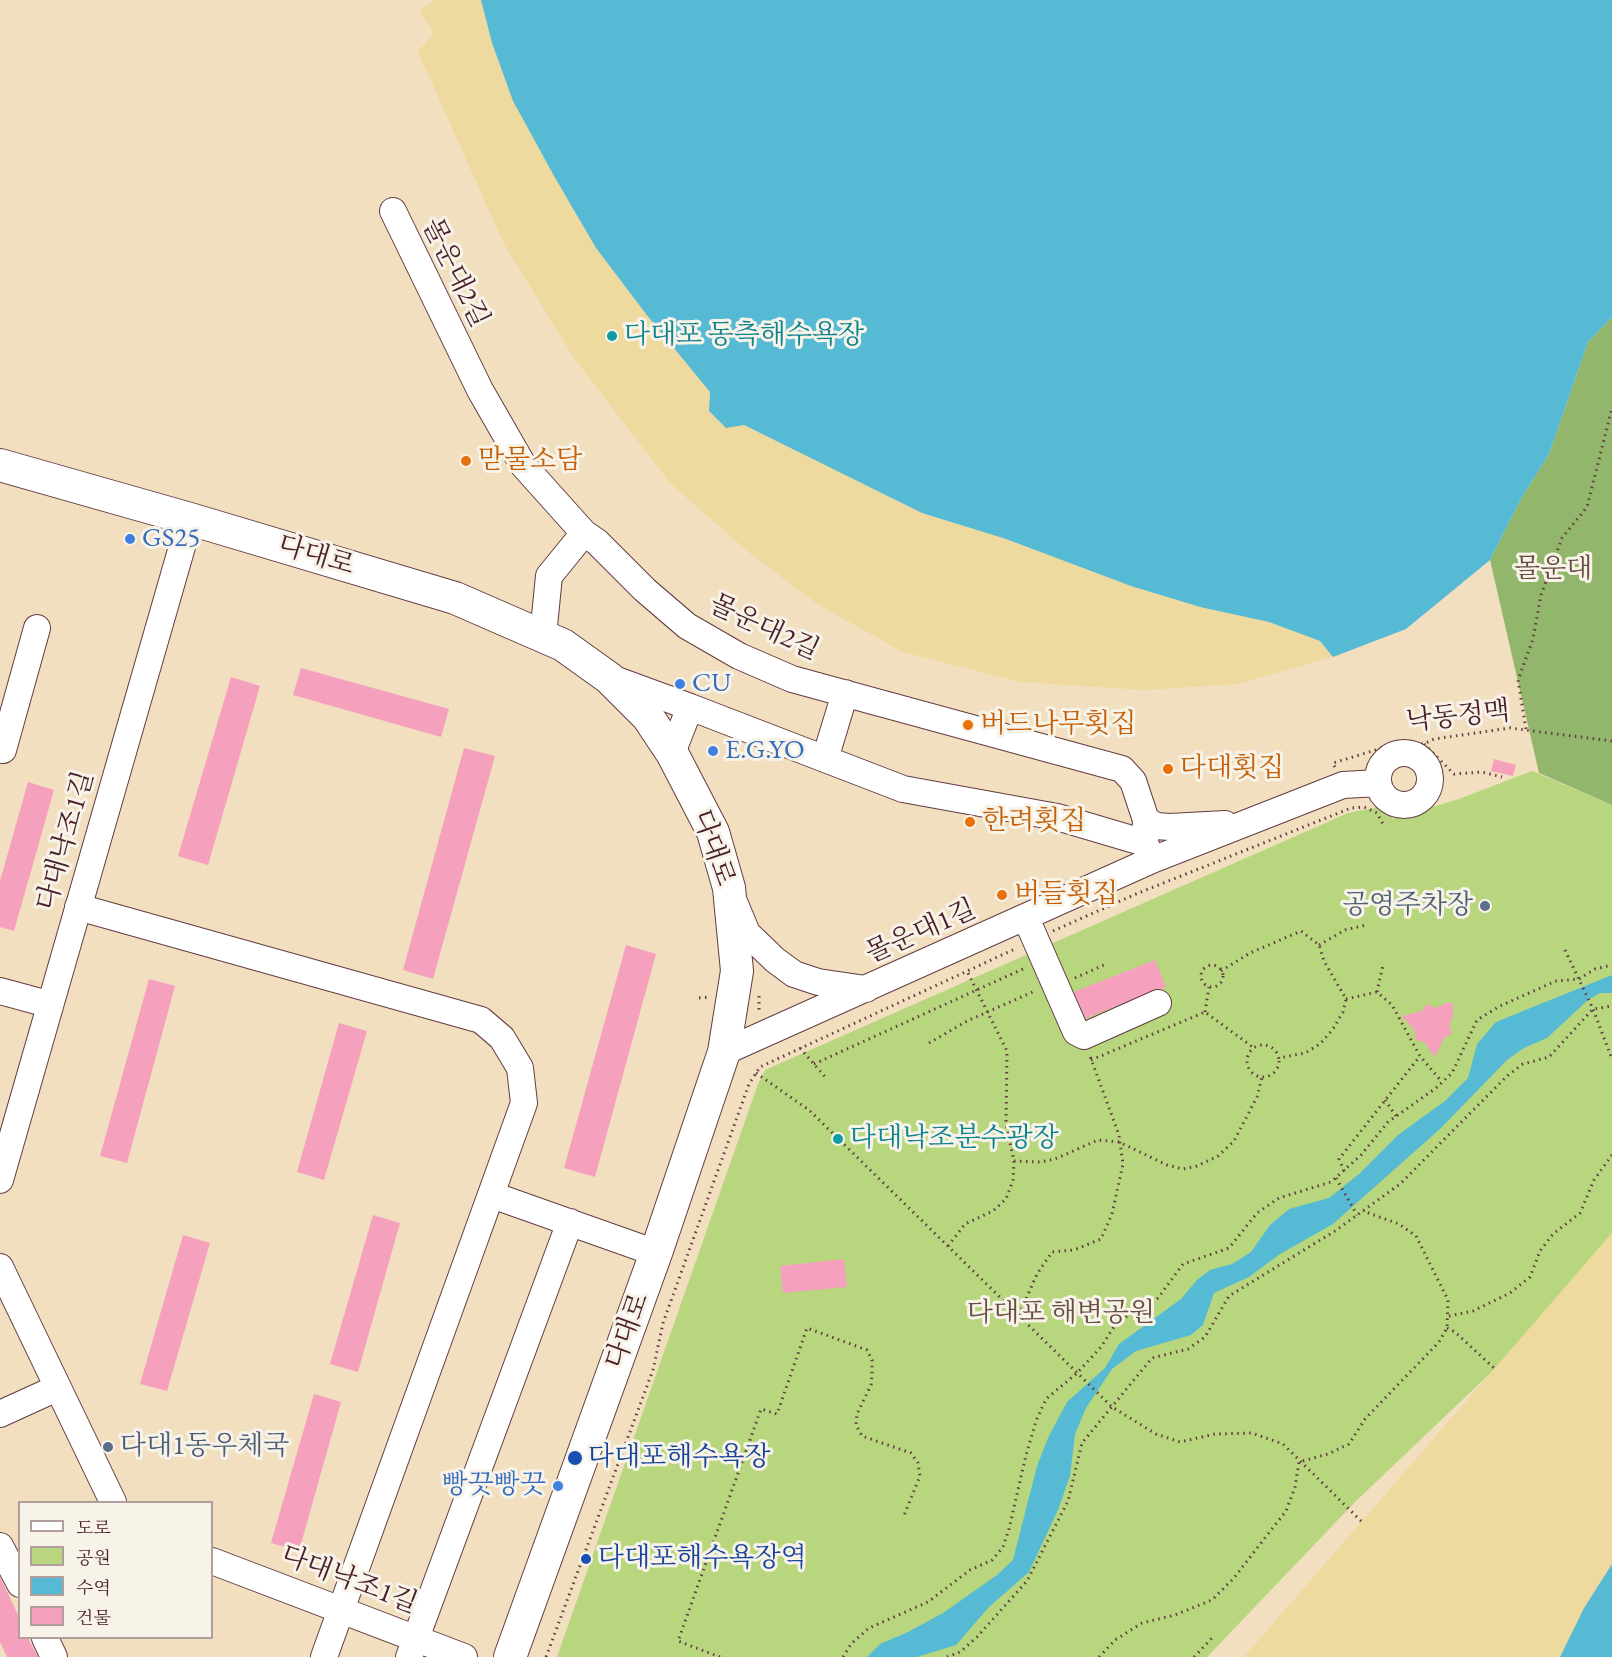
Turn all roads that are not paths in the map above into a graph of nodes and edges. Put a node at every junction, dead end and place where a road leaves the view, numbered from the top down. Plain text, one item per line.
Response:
1 (393, 212) dead end
2 (0, 465) edge
3 (190, 519) junction
4 (584, 533) junction
5 (37, 628) dead end
6 (543, 636) junction
7 (609, 678) junction
8 (845, 693) junction
9 (690, 707) junction
10 (672, 753) junction
11 (1, 754) edge
12 (825, 759) junction
13 (1378, 783) dead end
14 (1247, 823) junction
15 (1148, 841) junction
16 (729, 888) junction
17 (78, 907) junction
18 (1035, 939) junction
19 (866, 989) junction
20 (0, 991) edge
21 (1158, 1003) dead end
22 (48, 1004) junction
23 (724, 1052) junction
24 (0, 1180) edge
25 (492, 1195) junction
26 (570, 1222) junction
27 (656, 1253) junction
28 (0, 1267) edge
29 (57, 1388) junction
30 (0, 1414) edge
31 (112, 1501) edge
32 (0, 1546) edge
33 (213, 1561) edge
34 (18, 1580) edge
35 (343, 1609) junction
36 (45, 1639) edge
37 (412, 1647) edge
38 (54, 1657) edge
39 (324, 1657) edge
40 (464, 1657) edge
41 (510, 1657) edge

1 - 4 street, 몰운대2길
2 - 3 main road, 다대로
3 - 6 main road, 다대로
3 - 17 street, 다대낙조1길
4 - 6 street
4 - 8 street, 몰운대2길
5 - 11 street
6 - 7 main road, 다대로
7 - 9 street
7 - 10 main road, 다대로
8 - 12 street
8 - 15 street, 몰운대2길
9 - 10 street
9 - 12 street
10 - 16 main road, 다대로
12 - 15 street
13 - 14 street, 몰운대1길
14 - 15 street, 몰운대1길
14 - 15 street
15 - 18 street, 몰운대1길
16 - 19 street
16 - 23 main road, 다대로
17 - 22 street, 다대낙조1길
17 - 25 street
18 - 19 street, 몰운대1길
18 - 21 street
19 - 23 street, 몰운대1길
20 - 22 street
22 - 24 street, 다대낙조1길
23 - 27 main road, 다대로
25 - 26 street
25 - 35 street
26 - 27 street
26 - 37 street
27 - 41 main road, 다대로
28 - 29 street
29 - 30 street
29 - 31 street
32 - 34 street
33 - 35 street, 다대낙조1길
35 - 37 street, 다대낙조1길
35 - 39 street
36 - 38 street
37 - 40 street, 다대낙조1길

